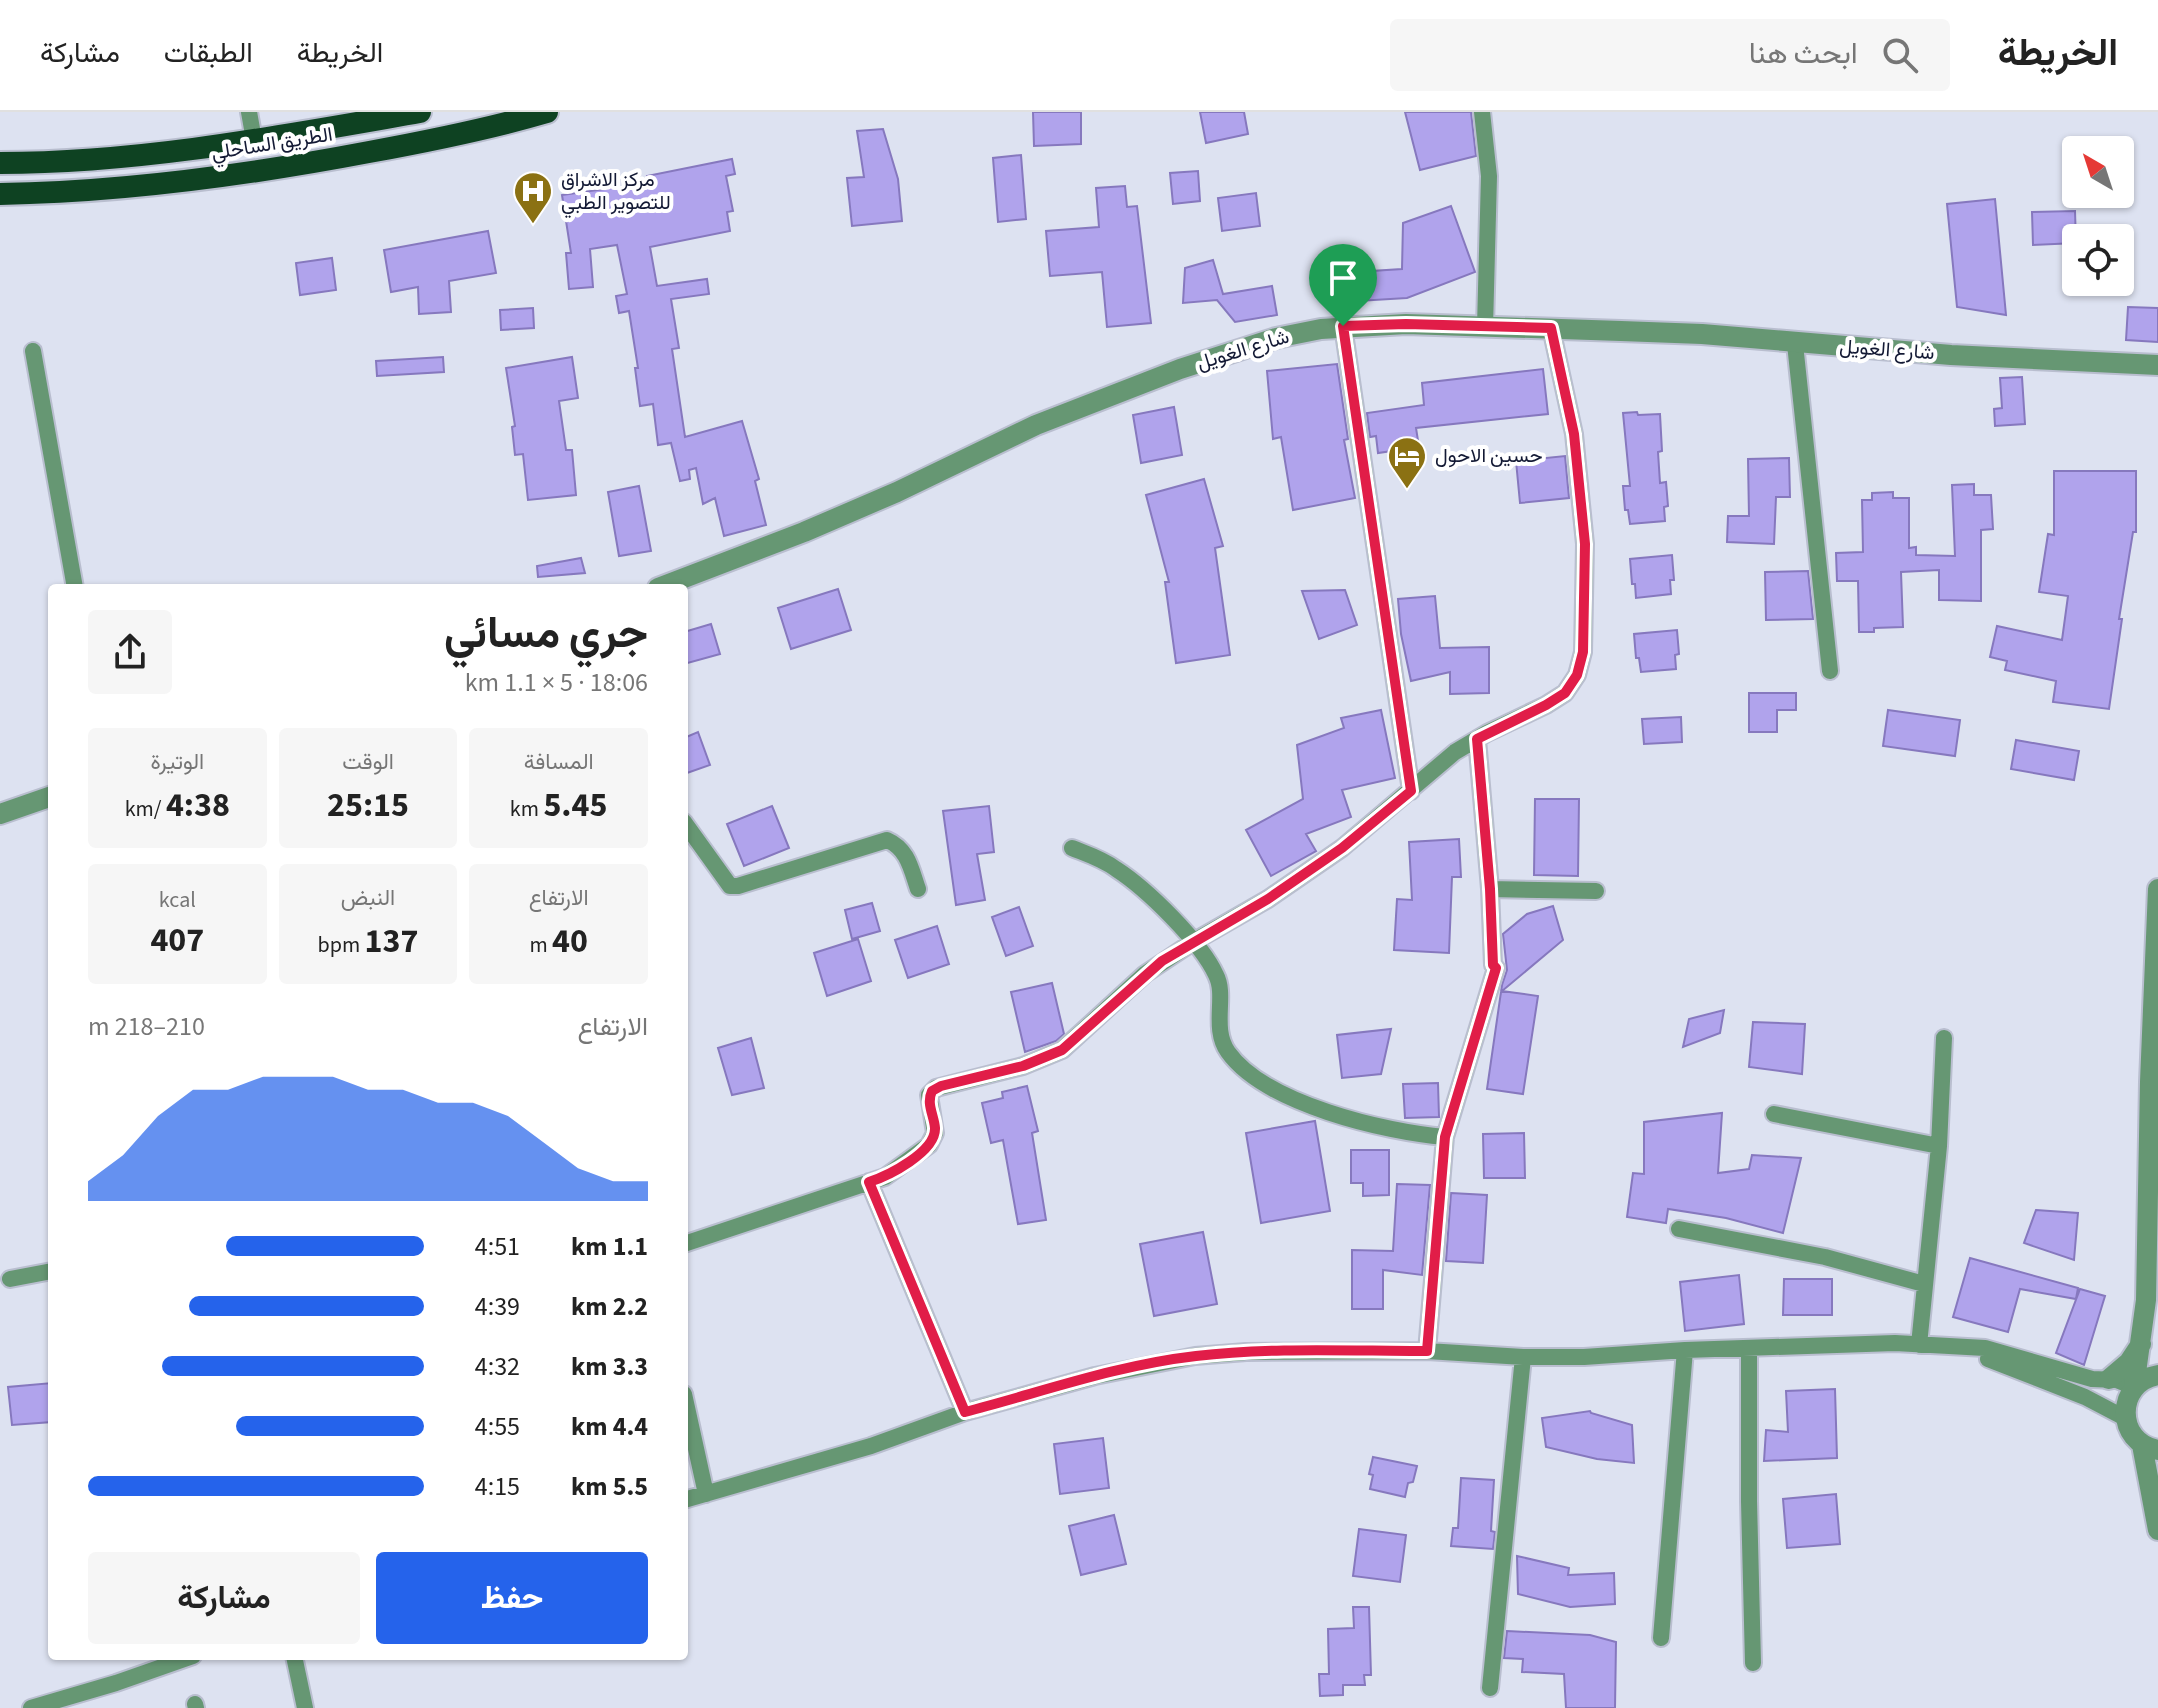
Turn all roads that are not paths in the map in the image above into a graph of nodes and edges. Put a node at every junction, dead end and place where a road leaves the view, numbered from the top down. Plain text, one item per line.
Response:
1 (249, 112) edge
2 (420, 112) edge
3 (547, 112) edge
4 (1482, 112) edge
5 (254, 140) junction
6 (0, 163) edge
7 (0, 194) edge
8 (1343, 326) junction
9 (1485, 327) junction
10 (1551, 328) junction
11 (1795, 344) junction
12 (33, 351) dead end
13 (2158, 365) edge
14 (74, 584) edge
15 (668, 584) edge
16 (1830, 671) dead end
17 (1477, 739) junction
18 (1411, 791) junction
19 (48, 797) edge
20 (0, 814) edge
21 (688, 828) edge
22 (1072, 848) dead end
23 (918, 889) dead end
24 (1490, 889) junction
25 (2158, 889) edge
26 (1596, 891) dead end
27 (1193, 942) junction
28 (1944, 1038) dead end
29 (1774, 1114) dead end
30 (1445, 1137) junction
31 (1939, 1146) junction
32 (869, 1182) junction
33 (1679, 1229) dead end
34 (688, 1243) edge
35 (48, 1272) edge
36 (10, 1279) dead end
37 (1924, 1284) junction
38 (2142, 1340) junction
39 (1919, 1345) junction
40 (1749, 1348) junction
41 (1961, 1348) junction
42 (1685, 1350) junction
43 (1427, 1351) junction
44 (1523, 1357) junction
45 (2158, 1375) edge
46 (2109, 1379) junction
47 (2134, 1387) junction
48 (688, 1412) edge
49 (965, 1412) junction
50 (2125, 1418) junction
51 (2150, 1447) edge
52 (706, 1494) junction
53 (688, 1499) edge
54 (2158, 1530) edge
55 (1661, 1638) dead end
56 (182, 1660) edge
57 (295, 1660) edge
58 (1753, 1663) dead end
59 (1490, 1688) dead end
60 (31, 1708) edge
61 (305, 1708) edge

1 - 5 street
2 - 5 highway, الطريق الساحلي
3 - 7 highway, الطريق الساحلي
4 - 9 street
5 - 6 highway, الطريق الساحلي
8 - 9 street, شارع الغويل
8 - 15 street, شارع الغويل
8 - 18 street
9 - 10 street, شارع الغويل
10 - 11 street, شارع الغويل
10 - 17 street
11 - 13 street, شارع الغويل
11 - 16 street
12 - 14 street
17 - 18 street
17 - 24 street
18 - 27 street
19 - 20 street
21 - 23 street
22 - 27 street
24 - 26 street
24 - 30 street
25 - 38 street
27 - 30 street
27 - 32 street
28 - 31 street
29 - 31 street
30 - 43 street
31 - 37 street
32 - 34 street
32 - 49 street
33 - 37 street
35 - 36 street
37 - 39 street
38 - 46 street
38 - 47 street
39 - 40 street
39 - 41 street
40 - 42 street
40 - 58 street
41 - 46 street
41 - 50 street
42 - 44 street
42 - 55 street
43 - 44 street
43 - 49 street
44 - 59 street
45 - 47 street
46 - 47 street
47 - 50 street
48 - 52 street
49 - 52 street
50 - 51 street
51 - 54 street
52 - 53 street
56 - 60 street
57 - 61 street

